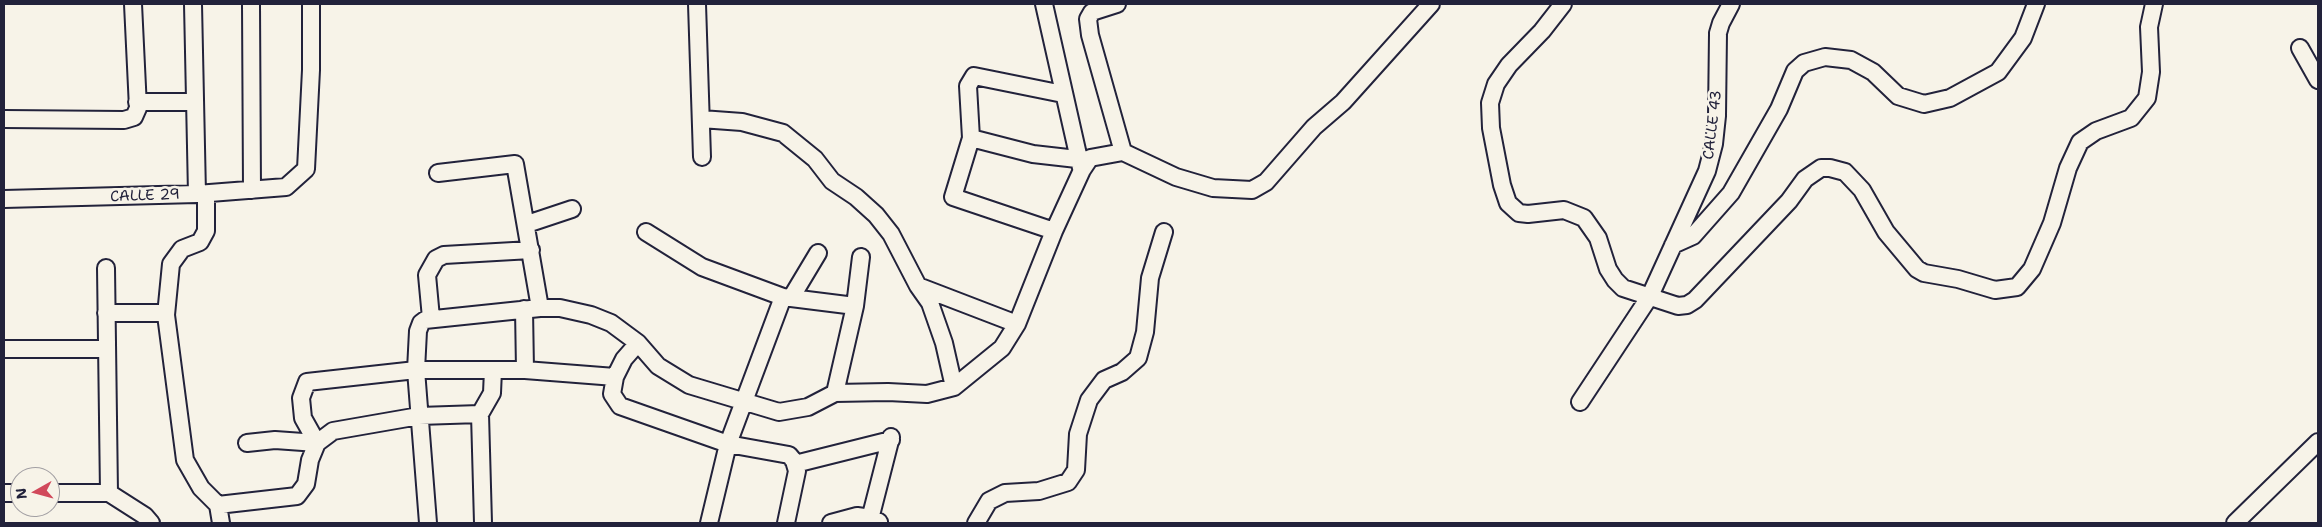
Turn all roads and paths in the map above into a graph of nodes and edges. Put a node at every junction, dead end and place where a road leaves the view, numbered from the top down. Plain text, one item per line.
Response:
1 (133, 4) edge
2 (193, 4) edge
3 (251, 4) edge
4 (310, 4) edge
5 (697, 4) edge
6 (1044, 4) edge
7 (1117, 4) edge
8 (1431, 4) edge
9 (1563, 4) edge
10 (1731, 4) edge
11 (2036, 4) edge
12 (2154, 4) edge
13 (2300, 48) dead end
14 (2318, 80) edge
15 (1063, 94) junction
16 (137, 102) junction
17 (195, 102) junction
18 (4, 119) edge
19 (701, 120) junction
20 (971, 138) junction
21 (1123, 152) junction
22 (702, 157) dead end
23 (1079, 164) junction
24 (438, 173) dead end
25 (252, 190) junction
26 (201, 194) junction
27 (4, 199) edge
28 (572, 209) dead end
29 (527, 224) junction
30 (1054, 231) junction
31 (646, 232) dead end
32 (1164, 232) dead end
33 (1673, 245) junction
34 (531, 250) junction
35 (818, 253) dead end
36 (861, 258) dead end
37 (106, 268) dead end
38 (918, 286) junction
39 (1650, 296) junction
40 (787, 297) junction
41 (855, 306) junction
42 (532, 309) junction
43 (106, 313) junction
44 (166, 313) junction
45 (432, 318) junction
46 (1017, 324) junction
47 (638, 343) junction
48 (4, 349) edge
49 (107, 349) junction
50 (416, 370) junction
51 (493, 370) junction
52 (525, 370) junction
53 (615, 377) junction
54 (954, 388) junction
55 (835, 393) junction
56 (744, 400) junction
57 (1580, 402) dead end
58 (480, 414) junction
59 (419, 416) junction
60 (2318, 442) edge
61 (247, 443) dead end
62 (317, 443) junction
63 (728, 444) junction
64 (795, 464) junction
65 (60, 493) edge
66 (109, 493) junction
67 (218, 505) junction
68 (874, 521) edge
69 (151, 523) edge
70 (221, 523) edge
71 (428, 523) edge
72 (483, 523) edge
73 (710, 523) edge
74 (786, 523) edge
75 (831, 523) edge
76 (976, 523) edge
77 (2235, 523) edge

1 - 16 street
2 - 17 street
3 - 25 street
4 - 25 street, CALLE 29
5 - 19 street
6 - 15 street
7 - 21 street
8 - 21 street
9 - 39 street
10 - 33 street, CALLE 43
11 - 33 street
12 - 39 street
13 - 14 street
15 - 20 street
15 - 23 street
16 - 17 street
16 - 18 street
17 - 26 street
19 - 22 street
19 - 38 street
20 - 23 street
20 - 30 street
21 - 23 street
23 - 30 street
24 - 29 street
25 - 26 street, CALLE 29
26 - 27 street, CALLE 29
26 - 44 street
28 - 29 street
29 - 34 street
30 - 46 street
31 - 40 street
32 - 76 street
33 - 39 street, CALLE 43
34 - 42 street
34 - 45 street
35 - 40 street
36 - 41 street
37 - 43 street
38 - 46 street
38 - 54 street
39 - 57 street, CALLE 43
40 - 41 street
40 - 56 street
41 - 55 street
42 - 45 street
42 - 47 street
42 - 52 street
43 - 44 street
43 - 49 street
44 - 67 street
45 - 50 street
46 - 54 street
47 - 53 street
47 - 56 street
48 - 49 street
49 - 66 street
50 - 51 street
50 - 59 street
50 - 62 street
51 - 52 street
51 - 58 street
52 - 53 street
53 - 63 street
54 - 55 street
55 - 56 street
56 - 63 street
58 - 59 street
58 - 72 street
59 - 62 street
59 - 71 street
60 - 77 street
61 - 62 street
62 - 67 street
63 - 64 street
63 - 73 street
64 - 68 street
64 - 74 street
65 - 66 street
66 - 69 street
67 - 70 street
68 - 75 street

